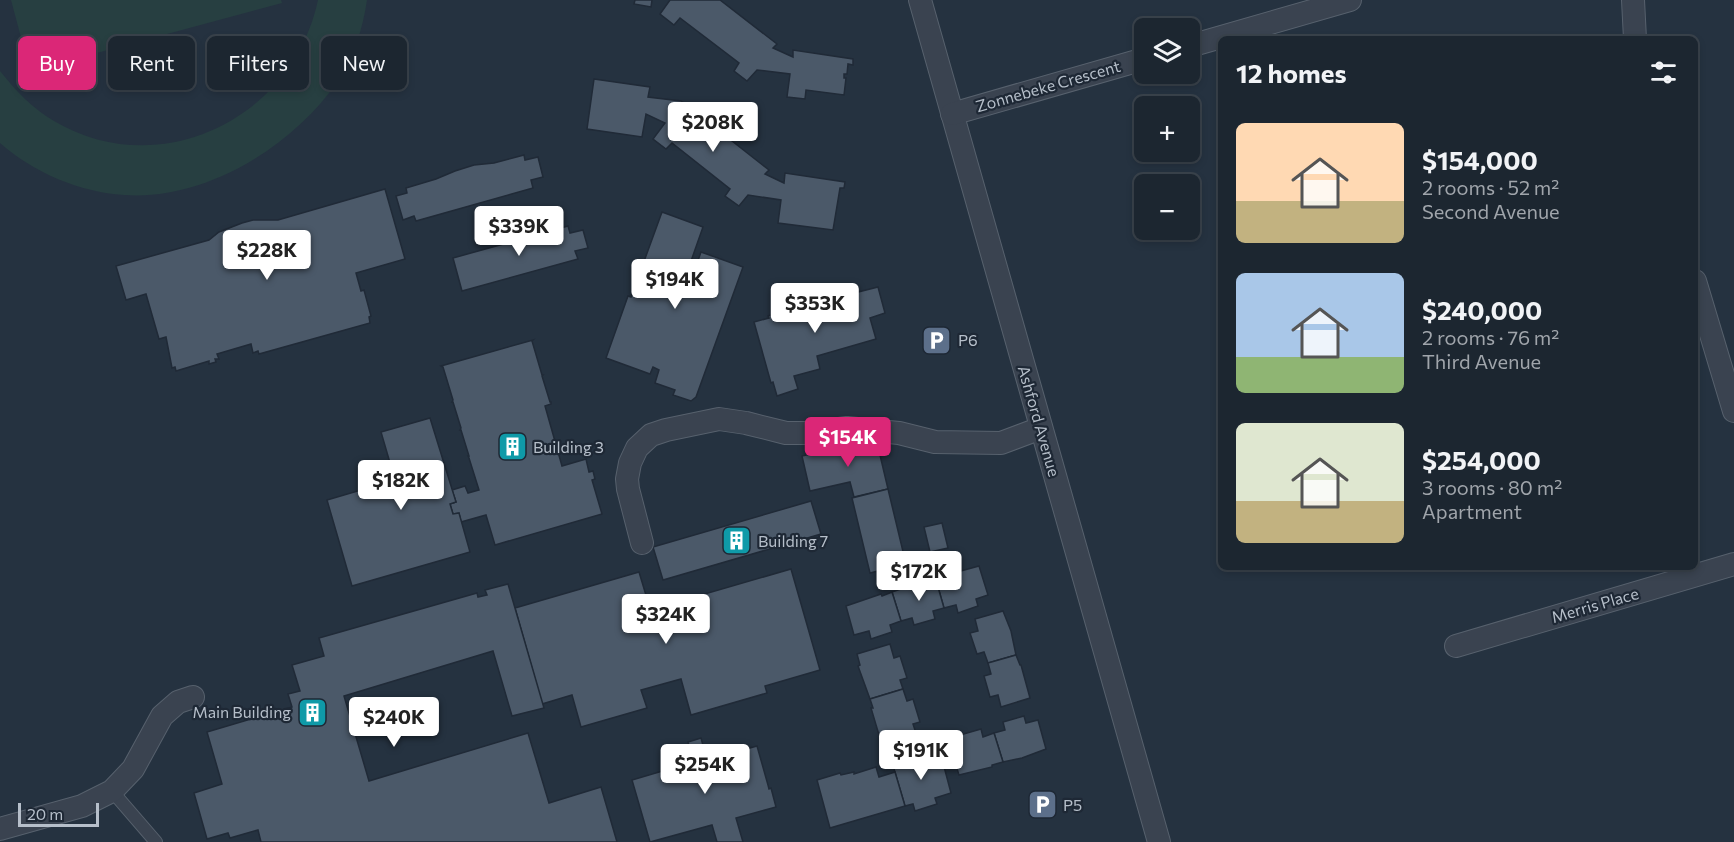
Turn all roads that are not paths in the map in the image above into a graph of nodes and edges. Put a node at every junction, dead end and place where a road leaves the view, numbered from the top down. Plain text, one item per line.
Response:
1 (920, 0) edge
2 (1350, 0) edge
3 (1633, 0) edge
4 (1302, 6) edge
5 (1635, 36) edge
6 (1200, 42) edge
7 (1134, 62) edge
8 (952, 114) junction
9 (1698, 291) edge
10 (1734, 411) edge
11 (1041, 428) junction
12 (642, 543) dead end
13 (1734, 564) edge
14 (1456, 646) dead end
15 (193, 697) dead end
16 (112, 791) junction
17 (0, 830) edge
18 (156, 842) edge
19 (1159, 842) edge

1 - 8 street, Ashford Avenue
2 - 4 street
3 - 5 street
4 - 6 street
7 - 8 street, Zonnebeke Crescent
8 - 11 street, Ashford Avenue
9 - 10 street
11 - 12 street
11 - 19 street, Ashford Avenue
13 - 14 street, Merris Place
15 - 16 street
16 - 17 street
16 - 18 lane

